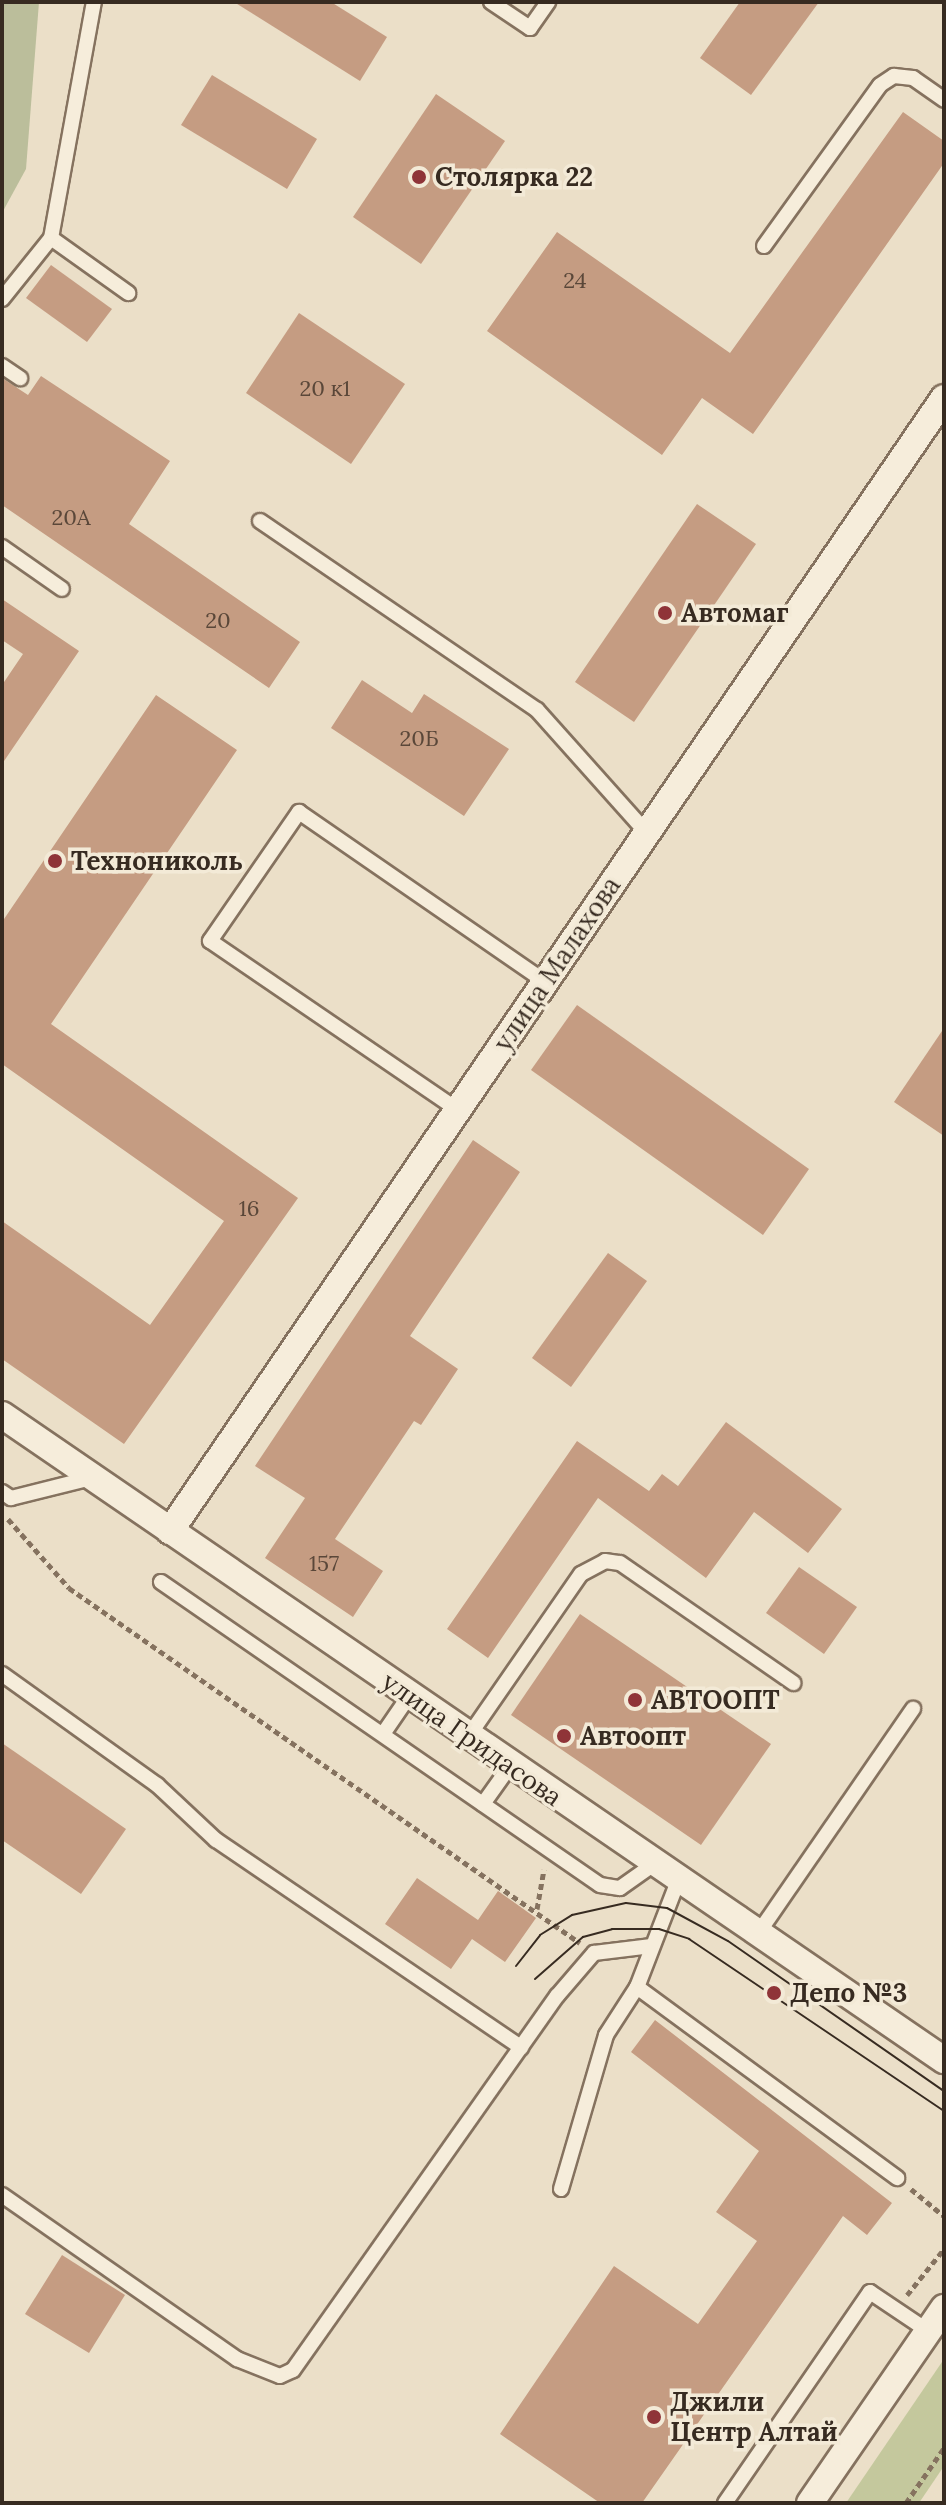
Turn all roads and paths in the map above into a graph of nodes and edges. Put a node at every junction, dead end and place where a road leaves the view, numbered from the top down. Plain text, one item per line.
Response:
1 (94, 2) edge
2 (491, 2) edge
3 (548, 2) edge
4 (944, 100) edge
5 (51, 238) junction
6 (764, 246) dead end
7 (128, 293) dead end
8 (2, 299) edge
9 (2, 366) edge
10 (20, 378) dead end
11 (944, 398) edge
12 (260, 521) dead end
13 (2, 547) edge
14 (62, 589) dead end
15 (647, 833) junction
16 (545, 982) junction
17 (458, 1110) junction
18 (2, 1415) edge
19 (91, 1478) junction
20 (2, 1492) edge
21 (2, 1513) edge
22 (170, 1531) junction
23 (161, 1582) dead end
24 (2, 1674) edge
25 (793, 1683) dead end
26 (409, 1696) junction
27 (913, 1709) dead end
28 (383, 1734) junction
29 (468, 1737) junction
30 (510, 1766) junction
31 (483, 1804) junction
32 (654, 1864) junction
33 (678, 1881) junction
34 (757, 1935) junction
35 (652, 1946) junction
36 (594, 1953) junction
37 (637, 1987) junction
38 (521, 2047) junction
39 (944, 2060) edge
40 (897, 2178) joint
41 (561, 2189) dead end
42 (2, 2195) edge
43 (944, 2216) edge
44 (944, 2249) edge
45 (944, 2308) edge
46 (896, 2309) junction
47 (928, 2331) junction
48 (944, 2448) edge
49 (725, 2503) edge
50 (810, 2503) edge
51 (906, 2503) edge

1 - 5 lane
2 - 3 lane
4 - 6 lane
5 - 7 lane
5 - 8 lane
9 - 10 lane
11 - 15 street, улица Малахова
12 - 15 lane
13 - 14 lane
15 - 16 street, улица Малахова
16 - 17 street, улица Малахова
16 - 17 lane
17 - 22 street, улица Малахова
18 - 19 street, улица Гридасова
19 - 20 lane
19 - 22 street, улица Гридасова
21 - 36 path
22 - 26 street, улица Гридасова
23 - 28 lane
24 - 38 lane
25 - 29 lane
26 - 28 lane
26 - 29 street, улица Гридасова
27 - 34 lane
28 - 31 lane
29 - 30 street, улица Гридасова
30 - 31 lane
30 - 32 street, улица Гридасова
31 - 32 lane
32 - 33 street, улица Гридасова
33 - 34 street, улица Гридасова
33 - 35 lane
34 - 39 street, улица Гридасова
35 - 36 lane
35 - 37 lane
36 - 38 lane
37 - 40 lane
37 - 41 lane
38 - 42 lane
40 - 43 path
44 - 46 path
45 - 47 street
46 - 47 lane
46 - 49 lane
47 - 50 street
48 - 51 path

